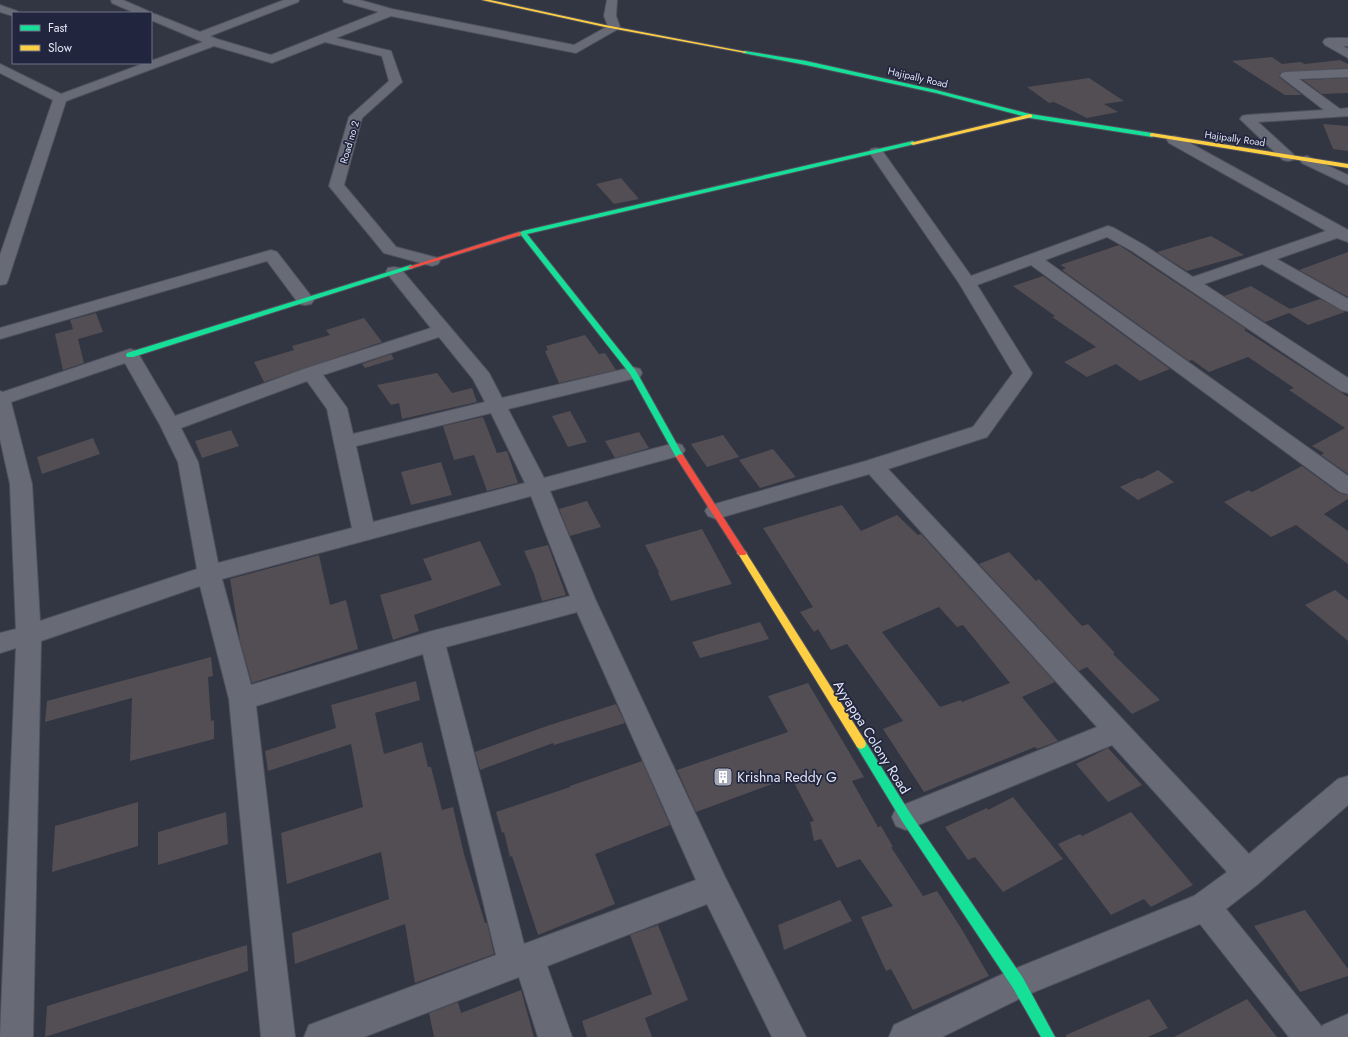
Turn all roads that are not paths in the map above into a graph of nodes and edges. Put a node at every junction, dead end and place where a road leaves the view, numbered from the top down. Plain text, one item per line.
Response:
1 (294, 0) edge
2 (348, 0) edge
3 (484, 0) edge
4 (612, 0) edge
5 (116, 1) dead end
6 (1, 8) dead end
7 (142, 12) edge
8 (390, 12) junction
9 (12, 13) edge
10 (152, 16) edge
11 (614, 27) junction
12 (199, 36) junction
13 (324, 38) junction
14 (213, 42) junction
15 (1348, 42) edge
16 (1348, 54) edge
17 (152, 61) edge
18 (141, 65) edge
19 (0, 68) edge
20 (1348, 73) edge
21 (16, 76) junction
22 (0, 82) edge
23 (60, 99) junction
24 (1342, 112) edge
25 (1030, 116) junction
26 (1174, 140) junction
27 (876, 152) junction
28 (1288, 157) junction
29 (1307, 160) junction
30 (1348, 166) edge
31 (1348, 181) edge
32 (523, 234) junction
33 (1343, 234) edge
34 (1264, 258) junction
35 (1033, 259) junction
36 (432, 261) junction
37 (394, 272) junction
38 (0, 280) edge
39 (967, 283) junction
40 (1190, 283) junction
41 (305, 300) junction
42 (1348, 306) edge
43 (442, 330) junction
44 (0, 334) edge
45 (130, 355) junction
46 (311, 373) junction
47 (633, 373) junction
48 (1348, 387) edge
49 (0, 398) edge
50 (496, 405) junction
51 (170, 424) junction
52 (344, 442) junction
53 (675, 450) junction
54 (873, 466) junction
55 (538, 487) junction
56 (1348, 487) edge
57 (716, 511) junction
58 (364, 532) junction
59 (209, 574) junction
60 (584, 602) junction
61 (29, 635) junction
62 (432, 641) junction
63 (0, 643) edge
64 (242, 699) junction
65 (1117, 731) junction
66 (1348, 788) edge
67 (906, 817) junction
68 (1248, 874) junction
69 (714, 887) junction
70 (1205, 907) junction
71 (522, 961) junction
72 (9, 972) edge
73 (1018, 983) junction
74 (1348, 1030) edge
75 (16, 1037) edge
76 (278, 1037) edge
77 (321, 1037) edge
78 (555, 1037) edge
79 (789, 1037) edge
80 (906, 1037) edge
81 (1048, 1037) edge
82 (1310, 1037) edge
83 (1335, 1037) edge

1 - 12 street
2 - 8 street
3 - 11 street, Hajipally Road
4 - 11 street
5 - 7 street
6 - 9 street
8 - 11 street
8 - 13 street
10 - 12 street
11 - 25 street, Hajipally Road
12 - 14 street
13 - 14 street
13 - 36 street, Road no 2
14 - 17 street
15 - 16 street
18 - 23 street
19 - 21 street
20 - 24 street
21 - 22 street
21 - 23 street
23 - 38 street
24 - 28 street
25 - 26 street, Hajipally Road
25 - 27 street
26 - 28 street, Hajipally Road
26 - 33 street
27 - 32 street
27 - 39 street
28 - 29 street, Hajipally Road
29 - 30 street, Hajipally Road
29 - 31 street
32 - 36 street
32 - 47 street, Ayyappa Colony Road
33 - 34 street
34 - 40 street
34 - 42 street
35 - 39 street
35 - 40 street
35 - 56 street
36 - 37 street
37 - 41 street
37 - 43 street
39 - 54 street
40 - 48 street
41 - 44 street
41 - 45 street
43 - 46 street
43 - 50 street
45 - 49 street
45 - 51 street
46 - 51 street
46 - 52 street
47 - 50 street
47 - 53 street, Ayyappa Colony Road
49 - 61 street
50 - 52 street
50 - 55 street
51 - 59 street
52 - 58 street
53 - 55 street
53 - 57 street, Ayyappa Colony Road
54 - 57 street
54 - 65 street
55 - 58 street
55 - 60 street
57 - 67 street, Ayyappa Colony Road
58 - 59 street
59 - 61 street
59 - 64 street
60 - 62 street
60 - 69 street
61 - 63 street
61 - 72 street
62 - 64 street
62 - 71 street
64 - 76 street
65 - 67 street
65 - 68 street
66 - 68 street
67 - 73 street, Ayyappa Colony Road
68 - 70 street
69 - 71 street
69 - 79 street
70 - 73 street
70 - 82 street
71 - 77 street
71 - 78 street
72 - 75 street
73 - 80 street
73 - 81 street, Ayyappa Colony Road
74 - 83 street

